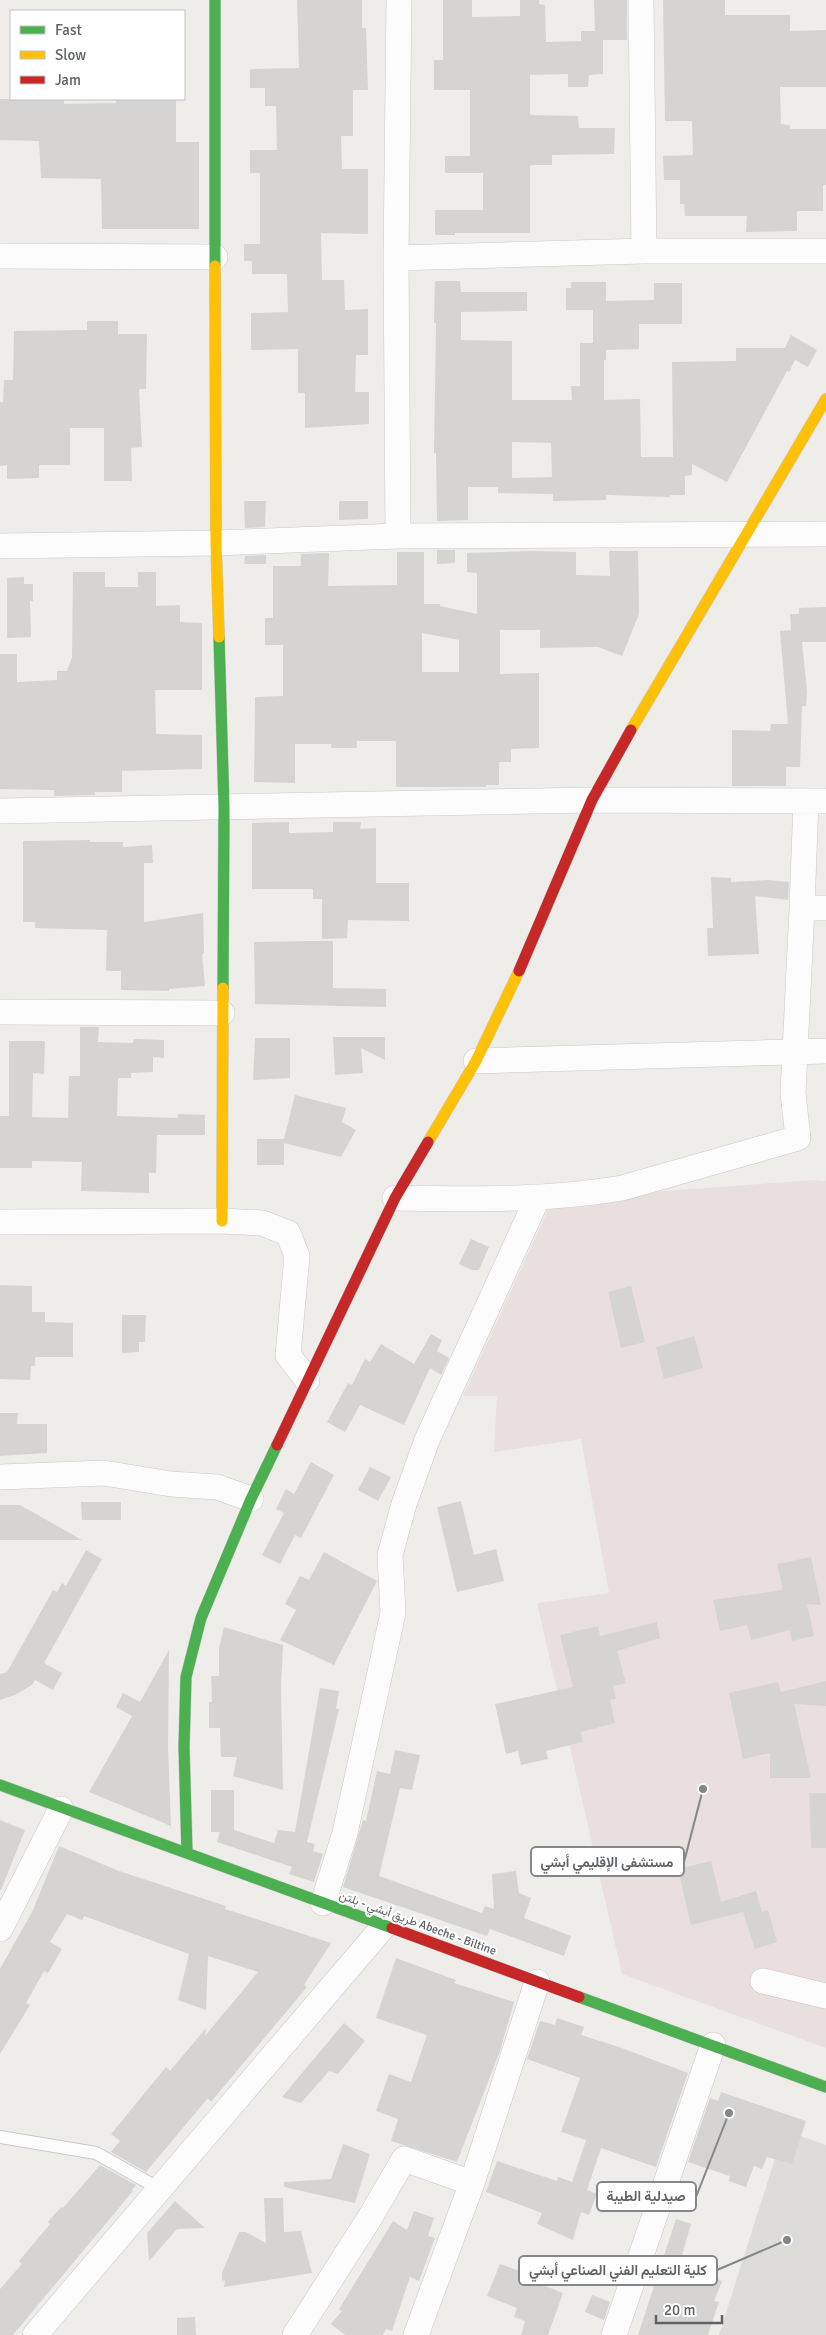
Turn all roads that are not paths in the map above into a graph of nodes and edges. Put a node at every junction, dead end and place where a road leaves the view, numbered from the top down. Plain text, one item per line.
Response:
1 (215, 0) edge
2 (399, 0) edge
3 (641, 0) edge
4 (644, 251) junction
5 (826, 251) edge
6 (0, 256) edge
7 (215, 257) junction
8 (396, 258) junction
9 (826, 399) edge
10 (747, 534) junction
11 (826, 534) edge
12 (398, 536) junction
13 (216, 543) junction
14 (0, 546) edge
15 (592, 800) junction
16 (816, 801) edge
17 (224, 807) junction
18 (0, 811) edge
19 (814, 908) edge
20 (0, 1012) edge
21 (222, 1013) junction
22 (826, 1050) edge
23 (794, 1052) junction
24 (476, 1061) junction
25 (395, 1198) junction
26 (537, 1199) junction
27 (222, 1221) junction
28 (0, 1222) edge
29 (307, 1380) junction
30 (0, 1477) edge
31 (251, 1499) junction
32 (0, 1785) edge
33 (61, 1809) junction
34 (187, 1852) junction
35 (323, 1903) junction
36 (384, 1926) junction
37 (0, 1929) edge
38 (763, 1981) dead end
39 (537, 1982) junction
40 (826, 1996) edge
41 (713, 2044) junction
42 (826, 2087) edge
43 (0, 2136) edge
44 (472, 2183) junction
45 (158, 2188) junction
46 (35, 2335) edge
47 (295, 2335) edge
48 (416, 2335) edge
49 (614, 2335) edge

1 - 7 street
2 - 8 street
3 - 4 street
4 - 5 street
4 - 8 street
6 - 7 street
7 - 13 street
8 - 12 street
9 - 10 street
10 - 11 street
10 - 12 street
10 - 15 street
12 - 13 street
13 - 14 street
13 - 17 street
15 - 16 street
15 - 17 street
15 - 24 street
16 - 19 street
17 - 18 street
17 - 21 street
19 - 23 street
20 - 21 street
21 - 27 street
22 - 23 street
23 - 24 street
23 - 26 street
24 - 25 street
25 - 26 street
25 - 29 street
26 - 35 street
27 - 28 street
27 - 29 street
29 - 31 street
30 - 31 street
31 - 34 street
32 - 33 street, طريق أبشي - بلتن Abeche - Biltine
33 - 34 street, طريق أبشي - بلتن Abeche - Biltine
33 - 37 street
34 - 35 street, طريق أبشي - بلتن Abeche - Biltine
35 - 36 street, طريق أبشي - بلتن Abeche - Biltine
36 - 39 street, طريق أبشي - بلتن Abeche - Biltine
36 - 45 street
38 - 40 street
39 - 41 street, طريق أبشي - بلتن Abeche - Biltine
39 - 44 street
41 - 42 street, طريق أبشي - بلتن Abeche - Biltine
41 - 49 street
43 - 45 lane
44 - 47 street
44 - 48 street
45 - 46 street

